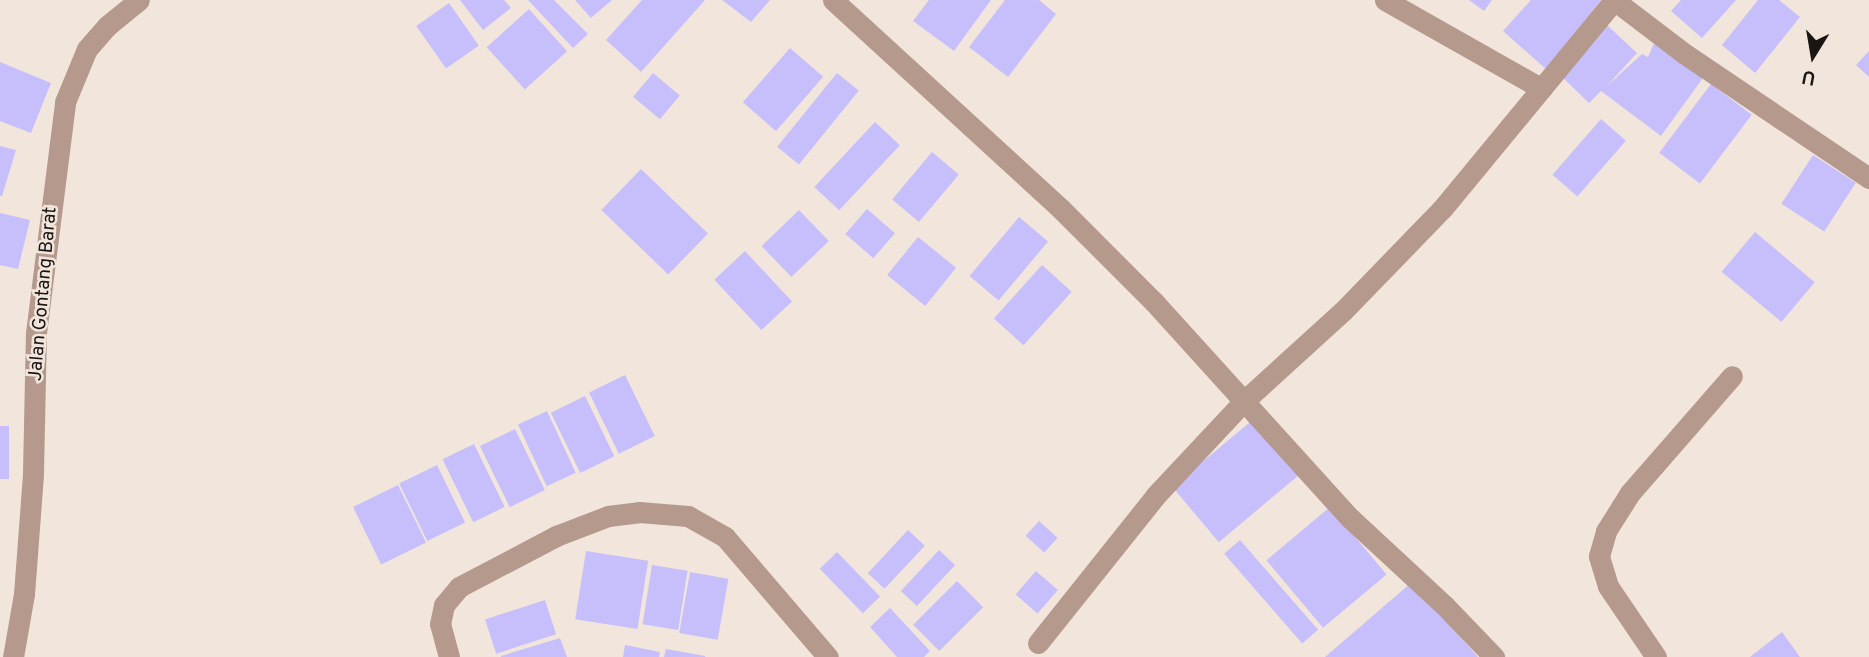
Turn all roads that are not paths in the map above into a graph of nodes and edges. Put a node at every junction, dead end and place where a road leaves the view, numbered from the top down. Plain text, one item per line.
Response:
1 (139, 0) edge
2 (833, 0) edge
3 (1385, 0) edge
4 (1614, 0) edge
5 (1542, 89) junction
6 (1869, 178) edge
7 (1731, 376) dead end
8 (1244, 401) junction
9 (1038, 643) dead end
10 (13, 657) edge
11 (449, 657) edge
12 (828, 657) edge
13 (1494, 657) edge
14 (1656, 657) edge

1 - 10 street, Jalan Gontang Barat
2 - 8 street
3 - 5 street
4 - 5 street
4 - 6 street
5 - 8 street
7 - 14 street
8 - 9 street
8 - 13 street
11 - 12 street

